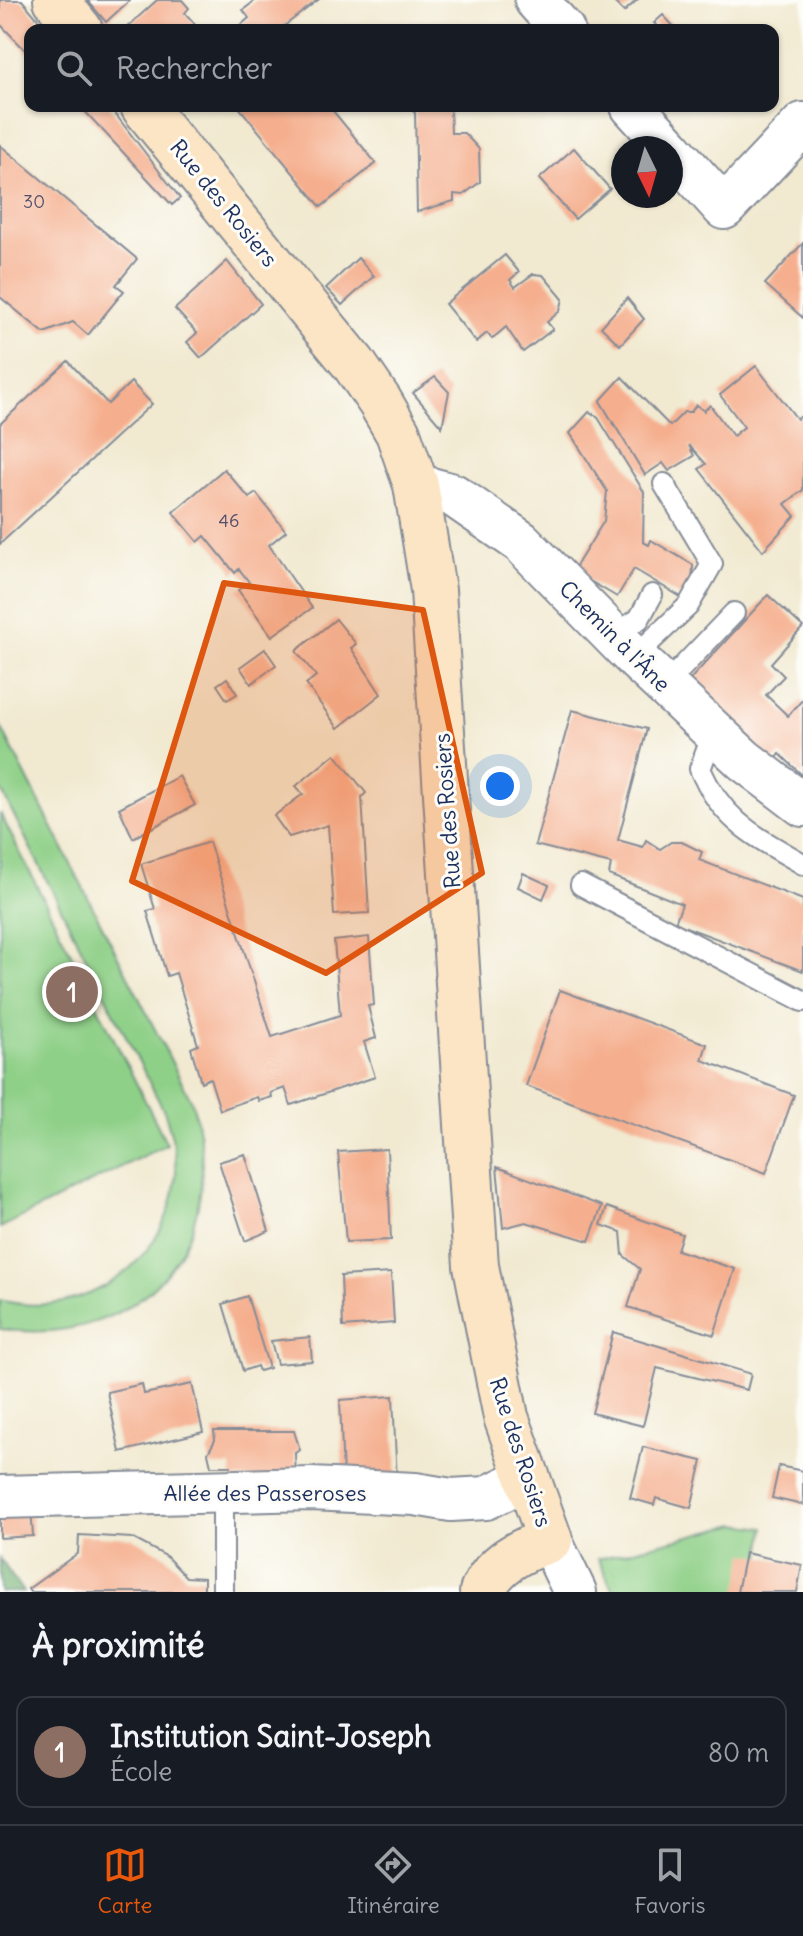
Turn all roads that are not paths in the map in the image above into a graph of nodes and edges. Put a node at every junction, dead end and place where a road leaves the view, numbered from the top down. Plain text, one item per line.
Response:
1 (56, 0) edge
2 (536, 0) edge
3 (75, 24) edge
4 (558, 24) edge
5 (148, 112) edge
6 (637, 112) edge
7 (803, 124) edge
8 (659, 136) edge
9 (683, 163) edge
10 (664, 484) dead end
11 (416, 485) junction
12 (652, 595) dead end
13 (734, 613) dead end
14 (623, 647) junction
15 (665, 685) junction
16 (717, 733) junction
17 (803, 805) edge
18 (803, 839) edge
19 (797, 861) edge
20 (581, 885) dead end
21 (803, 1001) edge
22 (525, 1479) junction
23 (223, 1491) junction
24 (0, 1497) edge
25 (550, 1540) junction
26 (223, 1592) edge
27 (482, 1592) edge
28 (575, 1592) edge

1 - 3 street
2 - 4 street
5 - 11 street, Rue des Rosiers
6 - 8 street
7 - 9 street
10 - 14 lane
11 - 14 street, Chemin à l'Âne
11 - 22 street, Rue des Rosiers
12 - 14 lane
13 - 15 lane
14 - 15 street, Chemin à l'Âne
15 - 16 street, Chemin à l'Âne
16 - 17 street, Chemin à l'Âne
16 - 19 lane
18 - 19 lane
20 - 21 lane
22 - 23 street, Allée des Passeroses
22 - 25 street, Rue des Rosiers
23 - 24 street, Allée des Passeroses
23 - 26 lane
25 - 27 street
25 - 28 street, Rue des Rosiers

